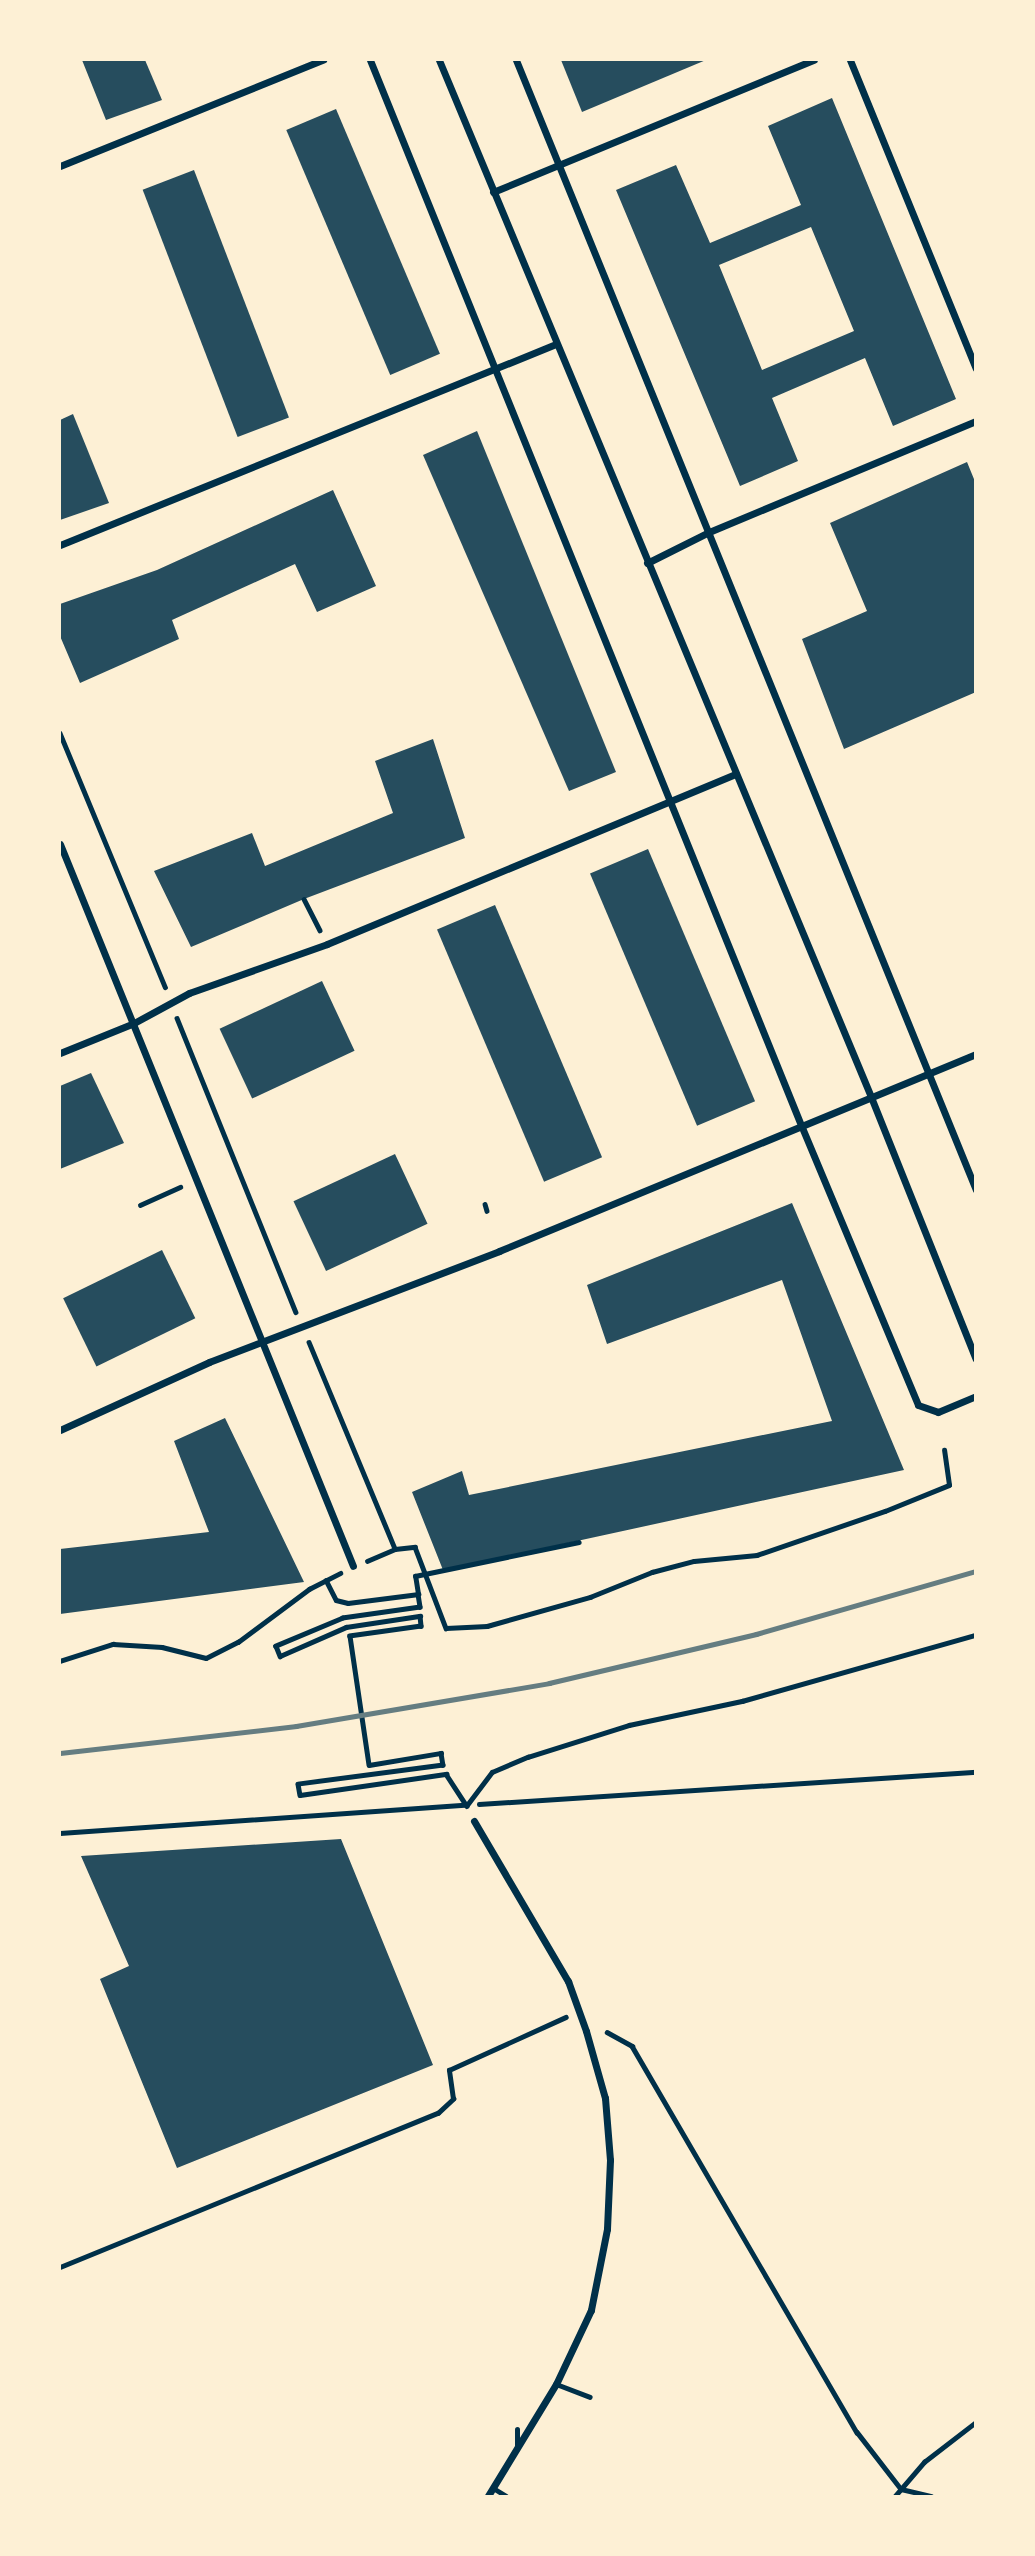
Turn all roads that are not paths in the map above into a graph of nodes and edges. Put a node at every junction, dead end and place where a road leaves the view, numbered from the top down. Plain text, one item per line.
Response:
1 (323, 60) edge
2 (370, 60) edge
3 (439, 60) edge
4 (516, 60) edge
5 (814, 60) edge
6 (850, 60) edge
7 (558, 164) junction
8 (60, 166) edge
9 (494, 192) junction
10 (556, 344) junction
11 (975, 368) edge
12 (496, 370) junction
13 (975, 421) edge
14 (709, 532) junction
15 (60, 545) edge
16 (648, 563) junction
17 (736, 774) junction
18 (672, 802) junction
19 (60, 844) edge
20 (134, 1023) junction
21 (60, 1053) edge
22 (975, 1054) edge
23 (929, 1073) junction
24 (871, 1097) junction
25 (801, 1125) junction
26 (975, 1190) edge
27 (261, 1341) junction
28 (975, 1359) edge
29 (975, 1396) edge
30 (60, 1430) edge
31 (353, 1566) road end
32 (474, 1821) dead end
33 (556, 2384) junction
34 (590, 2397) dead end
35 (517, 2429) dead end
36 (517, 2449) junction
37 (493, 2488) junction
38 (488, 2497) edge
39 (506, 2497) edge

1 - 8 street
2 - 12 street
3 - 9 street
4 - 7 street
5 - 7 street
6 - 11 street
7 - 9 street
7 - 14 street
9 - 10 street
10 - 12 street
10 - 16 street
12 - 15 street
12 - 18 street
13 - 14 street
14 - 16 street
14 - 23 street
16 - 17 street
17 - 18 street
17 - 24 street
18 - 20 street
18 - 25 street
19 - 20 street
20 - 21 street
20 - 27 street
22 - 23 street
23 - 24 street
23 - 26 street
24 - 25 street
24 - 28 street
25 - 27 street
25 - 29 street
27 - 30 street
27 - 31 street
32 - 33 street
33 - 34 lane
33 - 36 street
35 - 36 lane
36 - 37 street
37 - 38 street
37 - 39 lane

